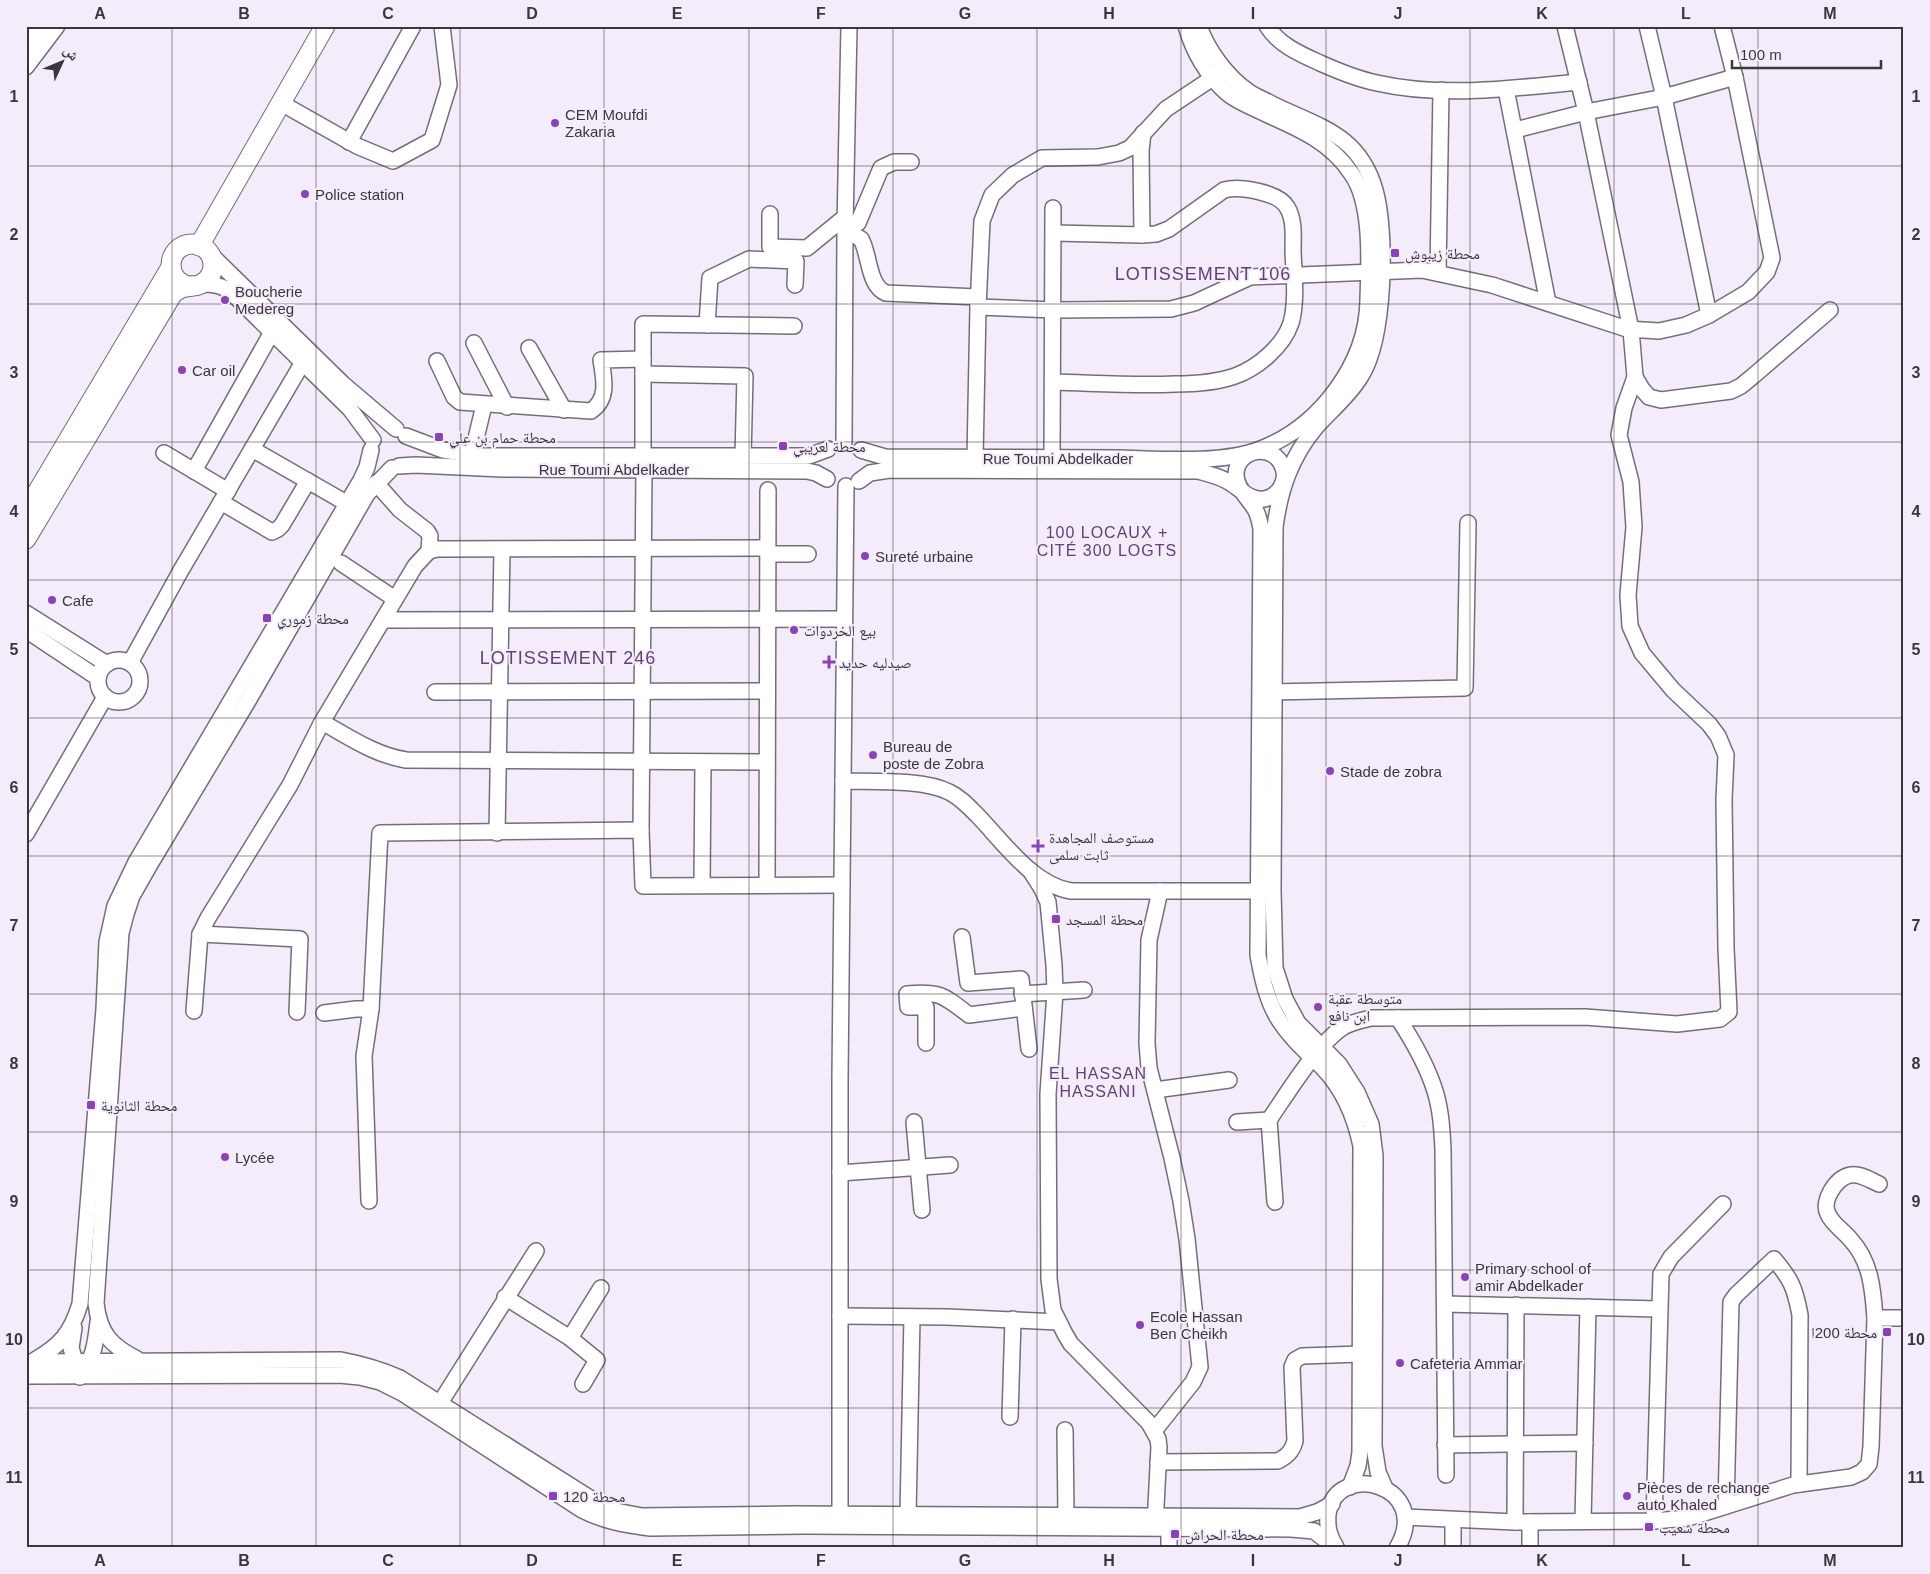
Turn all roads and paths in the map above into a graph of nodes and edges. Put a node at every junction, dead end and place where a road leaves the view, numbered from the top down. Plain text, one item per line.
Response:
1 (40, 26) edge
2 (57, 26) edge
3 (325, 26) edge
4 (413, 26) edge
5 (442, 26) edge
6 (849, 26) edge
7 (1186, 26) edge
8 (1199, 26) edge
9 (1267, 26) edge
10 (1565, 26) edge
11 (1646, 26) edge
12 (1722, 26) edge
13 (26, 44) edge
14 (26, 67) edge
15 (1219, 74) junction
16 (1735, 77) junction
17 (1579, 82) junction
18 (1506, 89) junction
19 (1441, 90) junction
20 (1664, 96) junction
21 (281, 102) junction
22 (1586, 112) junction
23 (1515, 130) junction
24 (1143, 133) junction
25 (349, 142) junction
26 (910, 162) dead end
27 (1054, 208) dead end
28 (770, 214) dead end
29 (845, 224) junction
30 (1054, 233) junction
31 (1142, 235) junction
32 (203, 248) junction
33 (170, 267) junction
34 (1375, 271) junction
35 (1438, 273) junction
36 (1294, 275) junction
37 (795, 284) dead end
38 (196, 285) junction
39 (978, 302) junction
40 (1548, 303) junction
41 (1054, 310) junction
42 (1830, 310) dead end
43 (1709, 315) junction
44 (707, 325) junction
45 (794, 326) dead end
46 (1631, 330) junction
47 (272, 332) junction
48 (474, 343) dead end
49 (529, 348) dead end
50 (643, 359) junction
51 (437, 361) dead end
52 (303, 362) junction
53 (643, 374) junction
54 (1635, 377) junction
55 (1054, 382) junction
56 (484, 405) junction
57 (508, 407) junction
58 (564, 410) junction
59 (401, 432) junction
60 (844, 442) junction
61 (372, 445) junction
62 (252, 449) junction
63 (828, 449) junction
64 (861, 450) junction
65 (1255, 451) junction
66 (164, 453) dead end
67 (472, 455) junction
68 (743, 457) junction
69 (975, 458) junction
70 (1052, 458) junction
71 (643, 463) junction
72 (395, 467) junction
73 (194, 471) junction
74 (827, 478) junction
75 (308, 481) junction
76 (1284, 483) junction
77 (376, 484) junction
78 (852, 484) junction
79 (768, 490) dead end
80 (1242, 490) junction
81 (225, 497) junction
82 (348, 504) junction
83 (26, 511) edge
84 (1468, 522) dead end
85 (26, 539) edge
86 (643, 549) junction
87 (502, 550) junction
88 (429, 551) junction
89 (768, 551) junction
90 (808, 554) dead end
91 (341, 562) dead end
92 (395, 600) junction
93 (26, 613) edge
94 (643, 618) junction
95 (768, 618) junction
96 (844, 619) junction
97 (383, 620) junction
98 (501, 620) junction
99 (26, 630) edge
100 (130, 663) junction
101 (107, 664) junction
102 (98, 678) junction
103 (500, 691) junction
104 (767, 691) junction
105 (436, 692) dead end
106 (642, 692) junction
107 (1266, 692) junction
108 (105, 697) junction
109 (322, 722) junction
110 (498, 761) junction
111 (642, 762) junction
112 (703, 762) junction
113 (767, 762) junction
114 (843, 781) junction
115 (641, 830) junction
116 (497, 833) junction
117 (26, 834) edge
118 (1030, 870) junction
119 (702, 885) junction
120 (767, 885) junction
121 (842, 886) junction
122 (1258, 890) junction
123 (1071, 891) junction
124 (1160, 891) junction
125 (1273, 891) junction
126 (1049, 909) junction
127 (200, 934) junction
128 (962, 937) dead end
129 (1084, 990) dead end
130 (1055, 992) junction
131 (1023, 1001) junction
132 (371, 1009) junction
133 (194, 1011) dead end
134 (297, 1012) dead end
135 (324, 1013) dead end
136 (1398, 1018) junction
137 (926, 1043) dead end
138 (1029, 1049) dead end
139 (1318, 1053) junction
140 (1229, 1080) dead end
141 (1155, 1090) junction
142 (1269, 1120) junction
143 (914, 1122) dead end
144 (1237, 1122) dead end
145 (950, 1165) dead end
146 (918, 1168) junction
147 (840, 1173) junction
148 (1879, 1184) dead end
149 (369, 1201) dead end
150 (1275, 1202) dead end
151 (1723, 1204) dead end
152 (922, 1210) dead end
153 (536, 1251) dead end
154 (602, 1288) dead end
155 (505, 1297) junction
156 (1445, 1304) junction
157 (1516, 1305) junction
158 (1588, 1307) junction
159 (1660, 1309) junction
160 (840, 1316) junction
161 (912, 1317) junction
162 (1875, 1318) junction
163 (1904, 1318) edge
164 (76, 1319) junction
165 (1013, 1319) junction
166 (98, 1322) junction
167 (1058, 1322) junction
168 (570, 1338) junction
169 (1361, 1354) junction
170 (91, 1360) junction
171 (139, 1360) junction
172 (73, 1361) junction
173 (29, 1362) edge
174 (26, 1376) edge
175 (80, 1377) junction
176 (583, 1384) dead end
177 (440, 1403) junction
178 (1010, 1417) dead end
179 (1065, 1430) dead end
180 (1154, 1431) junction
181 (1515, 1443) junction
182 (1585, 1443) junction
183 (1445, 1445) junction
184 (1158, 1462) junction
185 (1446, 1475) dead end
186 (1799, 1484) junction
187 (1350, 1487) junction
188 (1385, 1488) junction
189 (1332, 1504) junction
190 (1726, 1506) junction
191 (840, 1514) junction
192 (908, 1515) junction
193 (1066, 1516) junction
194 (1405, 1517) junction
195 (1454, 1520) junction
196 (1654, 1521) junction
197 (1523, 1522) junction
198 (1583, 1522) junction
199 (1160, 1524) junction
200 (1168, 1548) edge
201 (1336, 1548) edge
202 (1397, 1548) edge
203 (1453, 1548) edge
204 (1530, 1548) edge

1 - 13 street
2 - 14 street
3 - 21 main road
4 - 25 street
5 - 25 street
6 - 29 street
7 - 15 street
8 - 15 street
9 - 19 street
10 - 17 street
11 - 20 street
12 - 16 street
15 - 24 street
15 - 34 street
16 - 20 street
16 - 43 street
17 - 18 street
17 - 22 street
18 - 19 street
18 - 23 street
19 - 35 street
20 - 22 street
20 - 43 street
21 - 25 street
21 - 32 main road
22 - 23 street
22 - 46 street
23 - 40 street
24 - 31 street
24 - 39 street
26 - 29 street
27 - 30 street
28 - 29 street
29 - 39 street
29 - 60 street
30 - 31 street
30 - 41 street
31 - 36 street
32 - 33 main road
32 - 38 main road
32 - 59 street, Rue Toumi Abdelkader
33 - 38 main road
33 - 83 main road
34 - 35 street
34 - 36 street
34 - 65 street
34 - 76 street
35 - 40 street
36 - 41 street
36 - 55 street
37 - 44 street
38 - 47 street
38 - 85 main road
39 - 41 street
39 - 69 street
40 - 46 street
41 - 55 street
42 - 54 street
43 - 46 street
44 - 45 street
44 - 50 street
46 - 54 street
47 - 52 street
47 - 73 street
48 - 57 street
49 - 58 street
50 - 53 street
50 - 58 street
51 - 56 street
52 - 61 street
52 - 62 street
53 - 68 street
53 - 71 street
54 - 136 street
55 - 70 street
56 - 57 street
56 - 67 street
57 - 58 street
59 - 61 street
59 - 67 street, Rue Toumi Abdelkader
59 - 72 street
60 - 63 street
60 - 64 street
61 - 72 street
61 - 82 street
62 - 75 street
62 - 81 street
63 - 68 street, Rue Toumi Abdelkader
63 - 74 street
64 - 69 street, Rue Toumi Abdelkader
64 - 78 street
65 - 70 street, Rue Toumi Abdelkader
65 - 76 street
65 - 80 street
66 - 73 street
67 - 71 street, Rue Toumi Abdelkader
68 - 71 street, Rue Toumi Abdelkader
69 - 70 street, Rue Toumi Abdelkader
71 - 72 street, Rue Toumi Abdelkader
71 - 74 street, Rue Toumi Abdelkader
71 - 86 street
72 - 77 street
73 - 81 street
74 - 78 street
75 - 81 street
75 - 82 street
76 - 80 street
76 - 107 street
77 - 88 street
77 - 166 street
78 - 80 street, Rue Toumi Abdelkader
78 - 96 street
79 - 89 street
80 - 107 street
81 - 100 street
82 - 164 street
84 - 107 street
86 - 87 street
86 - 89 street
86 - 94 street
87 - 88 street
87 - 98 street
88 - 92 street
89 - 90 street
89 - 95 street
91 - 92 street
92 - 97 street
93 - 101 street
94 - 95 street
94 - 98 street
94 - 106 street
95 - 96 street
95 - 104 street
96 - 114 street
97 - 98 street
97 - 109 street
98 - 103 street
99 - 102 street
100 - 101 street
100 - 108 street
101 - 102 street
102 - 108 street
103 - 105 street
103 - 106 street
103 - 110 street
104 - 106 street
104 - 113 street
106 - 111 street
107 - 122 street
107 - 125 street
108 - 117 street
109 - 110 street
109 - 127 street
110 - 111 street
110 - 116 street
111 - 112 street
111 - 115 street
112 - 113 street
112 - 119 street
113 - 120 street
114 - 118 street
114 - 121 street
115 - 116 street
115 - 119 street
116 - 132 street
118 - 123 street
118 - 126 street
119 - 120 street
120 - 121 street
121 - 147 street
122 - 124 street
122 - 125 street
122 - 139 street
123 - 124 street
123 - 126 street
124 - 141 street
125 - 139 street
126 - 130 street
127 - 133 street
127 - 134 street
128 - 131 street
129 - 130 street
130 - 131 street
130 - 167 street
131 - 137 street
131 - 138 street
132 - 135 street
132 - 149 street
136 - 139 street
136 - 156 street
139 - 142 street
139 - 169 street
139 - 188 street
140 - 141 street
141 - 180 street
142 - 144 street
142 - 150 street
143 - 146 street
145 - 146 street
146 - 147 street
146 - 152 street
147 - 160 street
148 - 162 street
151 - 159 street
153 - 155 street
154 - 168 street
155 - 168 street
155 - 177 street
156 - 157 street
156 - 183 street
157 - 158 street
157 - 181 street
158 - 159 street
158 - 182 street
159 - 196 street
160 - 161 street
160 - 191 street
161 - 165 street
161 - 192 street
162 - 163 street
162 - 186 street
164 - 172 street
164 - 173 street
165 - 167 street
165 - 178 street
166 - 170 street
166 - 171 street
167 - 180 street
168 - 176 street
169 - 184 street
169 - 187 street
170 - 171 street
170 - 172 street
170 - 175 street
171 - 177 street
172 - 173 street
172 - 175 street
174 - 175 street
175 - 199 street
177 - 191 street
179 - 193 street
180 - 184 street
181 - 182 street
181 - 183 street
181 - 197 street
182 - 198 street
183 - 185 street
184 - 199 street
186 - 190 street
186 - 190 street
187 - 188 street
187 - 189 street
188 - 194 street
189 - 199 street
189 - 201 street
190 - 196 street
191 - 192 street
192 - 193 street
193 - 199 street
194 - 195 street
194 - 202 street
195 - 197 street
195 - 203 street
196 - 198 street
197 - 198 street
197 - 204 street
199 - 200 street
199 - 201 street

